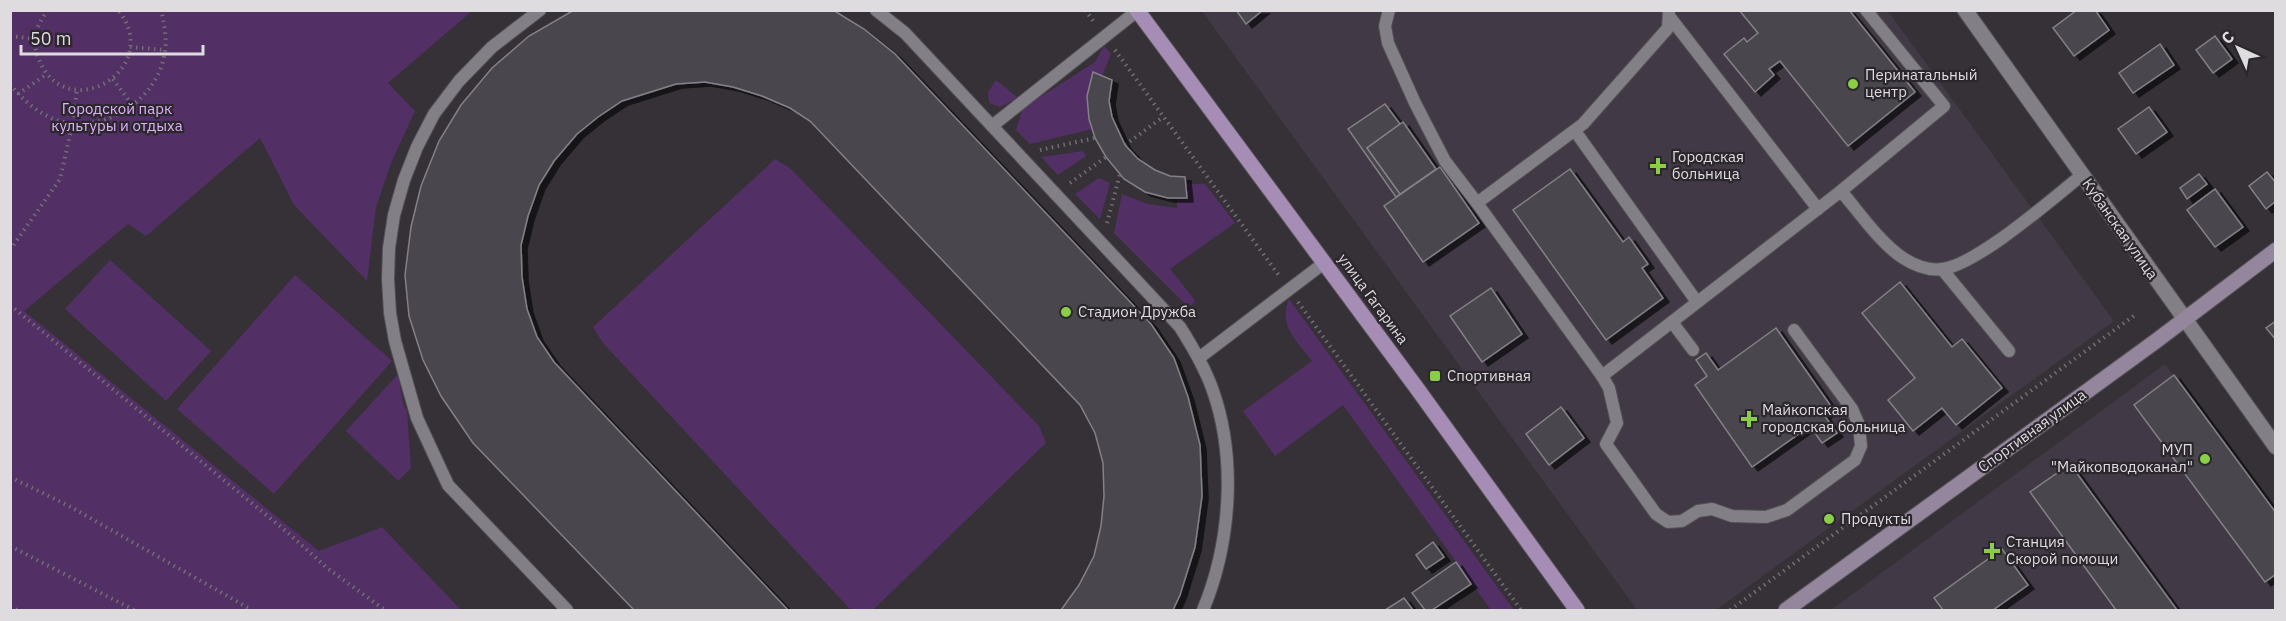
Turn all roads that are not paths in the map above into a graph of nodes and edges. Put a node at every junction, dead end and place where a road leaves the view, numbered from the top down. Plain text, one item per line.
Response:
1 (540, 10) edge
2 (876, 10) edge
3 (1389, 10) edge
4 (1866, 10) edge
5 (1965, 10) edge
6 (1137, 11) edge
7 (1669, 13) edge
8 (992, 126) junction
9 (1575, 131) junction
10 (2082, 175) junction
11 (1841, 191) junction
12 (1477, 203) junction
13 (1818, 209) junction
14 (2276, 250) edge
15 (1324, 263) junction
16 (1942, 269) junction
17 (1697, 302) junction
18 (2184, 319) junction
19 (1672, 322) junction
20 (1794, 330) dead end
21 (1693, 350) dead end
22 (2009, 351) dead end
23 (1199, 358) junction
24 (1602, 376) junction
25 (2276, 447) edge
26 (567, 610) edge
27 (1203, 610) edge
28 (1577, 610) edge
29 (1786, 610) edge

1 - 26 lane
2 - 8 lane
3 - 12 lane
4 - 11 lane
5 - 10 street, Кубанская улица
6 - 8 lane
6 - 15 main road, улица Гагарина
7 - 9 lane
7 - 13 lane
8 - 23 lane
9 - 12 lane
9 - 17 lane
10 - 16 lane
10 - 18 street, Кубанская улица
11 - 13 lane
11 - 16 lane
12 - 24 lane
13 - 17 lane
14 - 18 main road, Спортивная улица
15 - 23 lane
15 - 28 main road, улица Гагарина
16 - 22 lane
17 - 19 lane
18 - 25 street, Кубанская улица
18 - 29 main road, Спортивная улица
19 - 21 lane
19 - 24 lane
20 - 24 lane
23 - 27 lane

